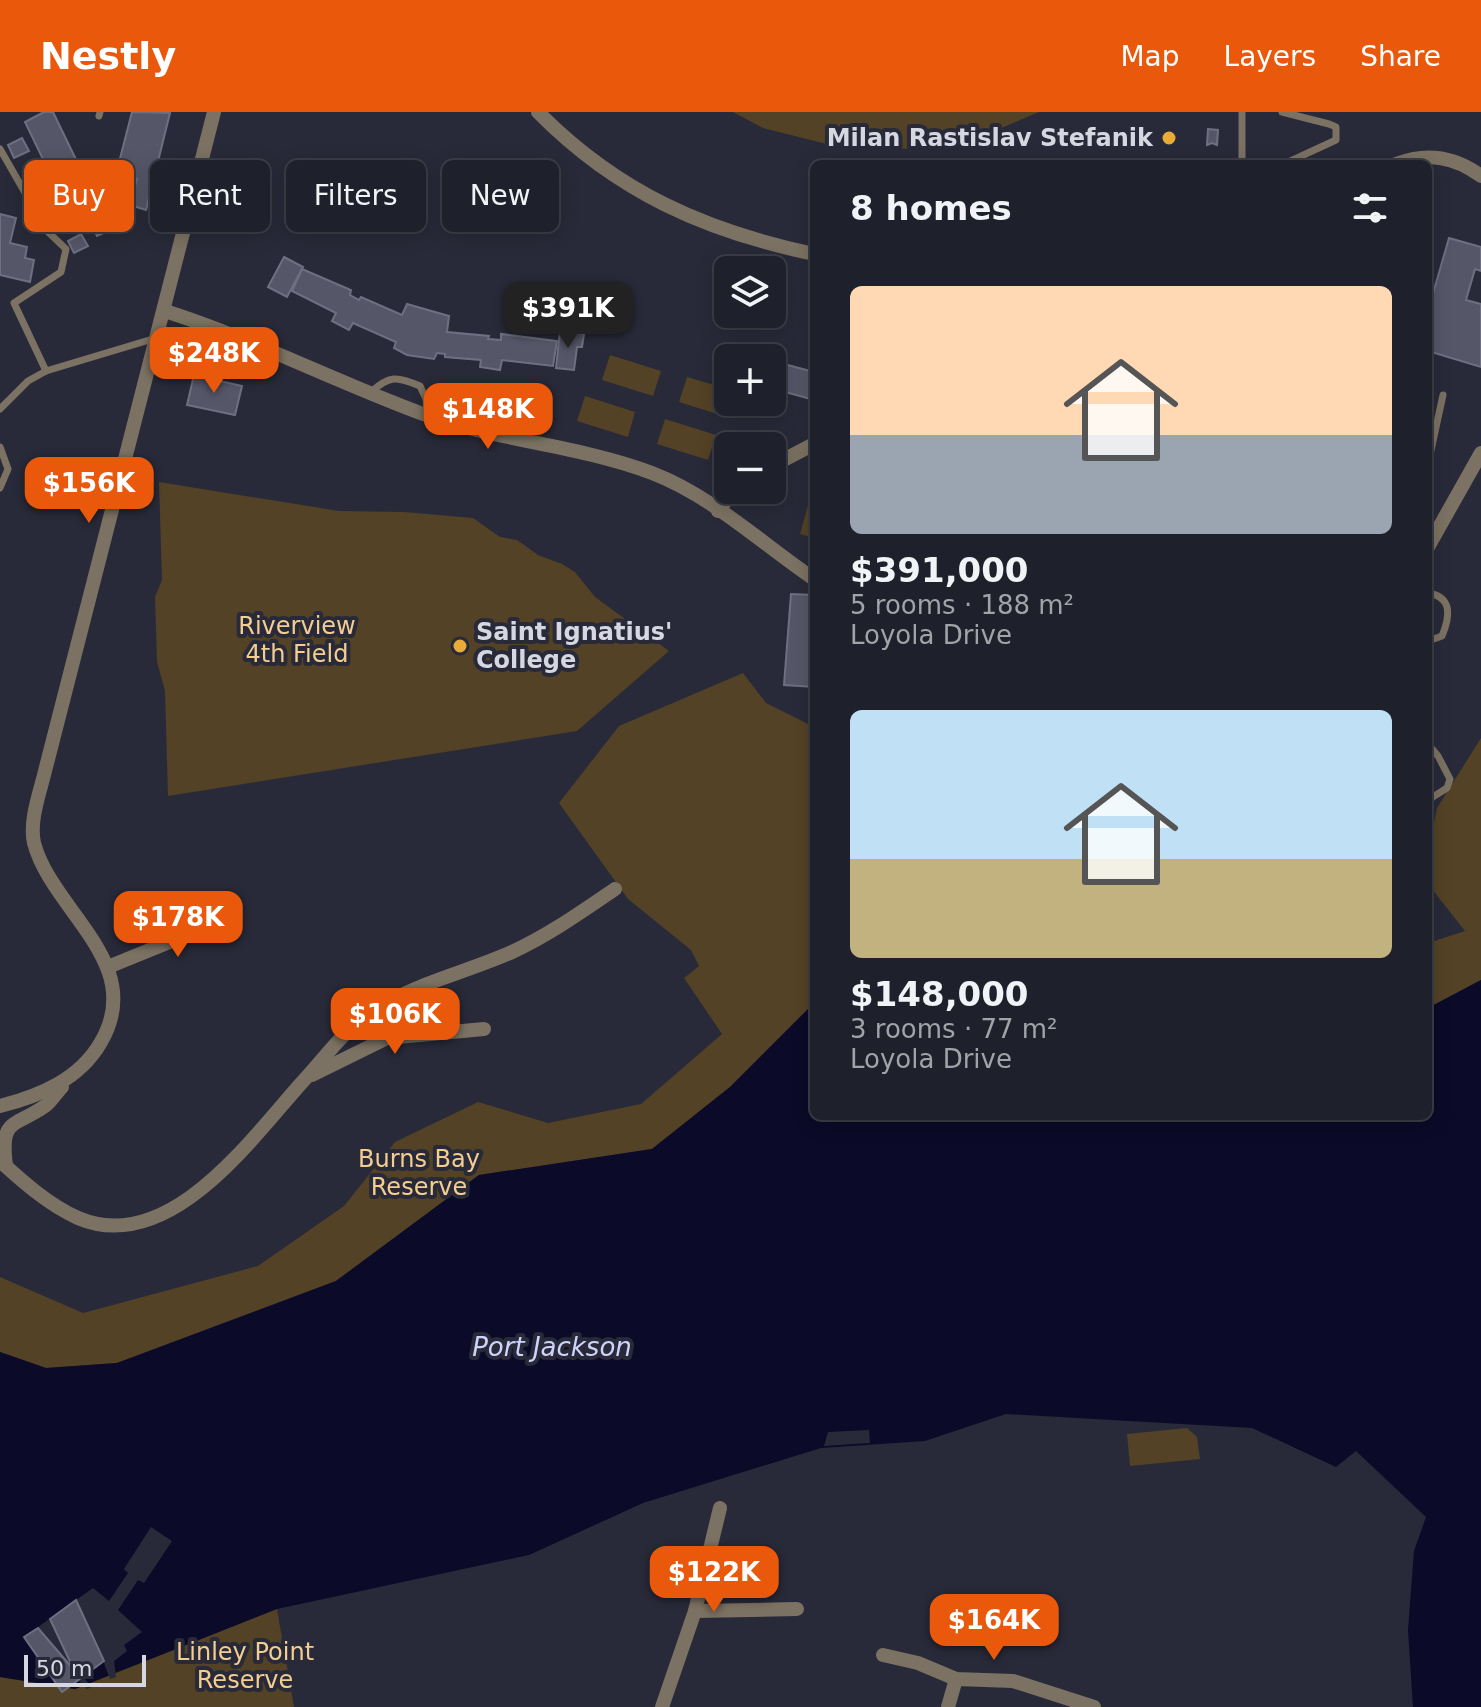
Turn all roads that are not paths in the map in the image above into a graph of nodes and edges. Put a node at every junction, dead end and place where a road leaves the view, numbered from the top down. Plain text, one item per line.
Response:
1 (214, 112) edge
2 (538, 112) edge
3 (1242, 112) edge
4 (1282, 112) edge
5 (0, 149) edge
6 (1242, 160) edge
7 (1293, 160) edge
8 (1406, 160) edge
9 (1481, 176) edge
10 (810, 253) edge
11 (165, 311) junction
12 (158, 338) junction
13 (46, 371) junction
14 (370, 393) junction
15 (1443, 395) dead end
16 (0, 409) edge
17 (427, 415) junction
18 (810, 446) edge
19 (1432, 446) edge
20 (0, 447) edge
21 (1481, 453) edge
22 (786, 459) edge
23 (0, 488) edge
24 (723, 504) edge
25 (718, 511) junction
26 (1432, 540) edge
27 (810, 576) edge
28 (1432, 594) edge
29 (1432, 640) edge
30 (1432, 749) edge
31 (1432, 797) edge
32 (615, 889) dead end
33 (233, 916) dead end
34 (108, 967) junction
35 (484, 1029) dead end
36 (69, 1077) junction
37 (305, 1079) junction
38 (0, 1106) edge
39 (3, 1164) edge
40 (720, 1508) dead end
41 (797, 1609) dead end
42 (695, 1611) junction
43 (883, 1655) dead end
44 (956, 1679) junction
45 (662, 1707) edge
46 (948, 1707) edge
47 (1094, 1707) edge

1 - 11 street
2 - 10 street
3 - 6 lane
4 - 7 lane
5 - 13 lane
8 - 9 street
11 - 12 street
11 - 14 street
12 - 13 lane
12 - 34 street
13 - 16 lane
14 - 17 street
14 - 17 lane
15 - 19 lane
17 - 25 street
18 - 22 street
20 - 23 lane
21 - 26 street
24 - 25 street
25 - 27 street
28 - 29 lane
30 - 31 lane
32 - 37 street
33 - 34 street
34 - 36 street
35 - 37 street
36 - 38 street
36 - 39 street
37 - 39 street
40 - 42 street
41 - 42 street
42 - 45 street
43 - 44 street
44 - 46 street
44 - 47 street

